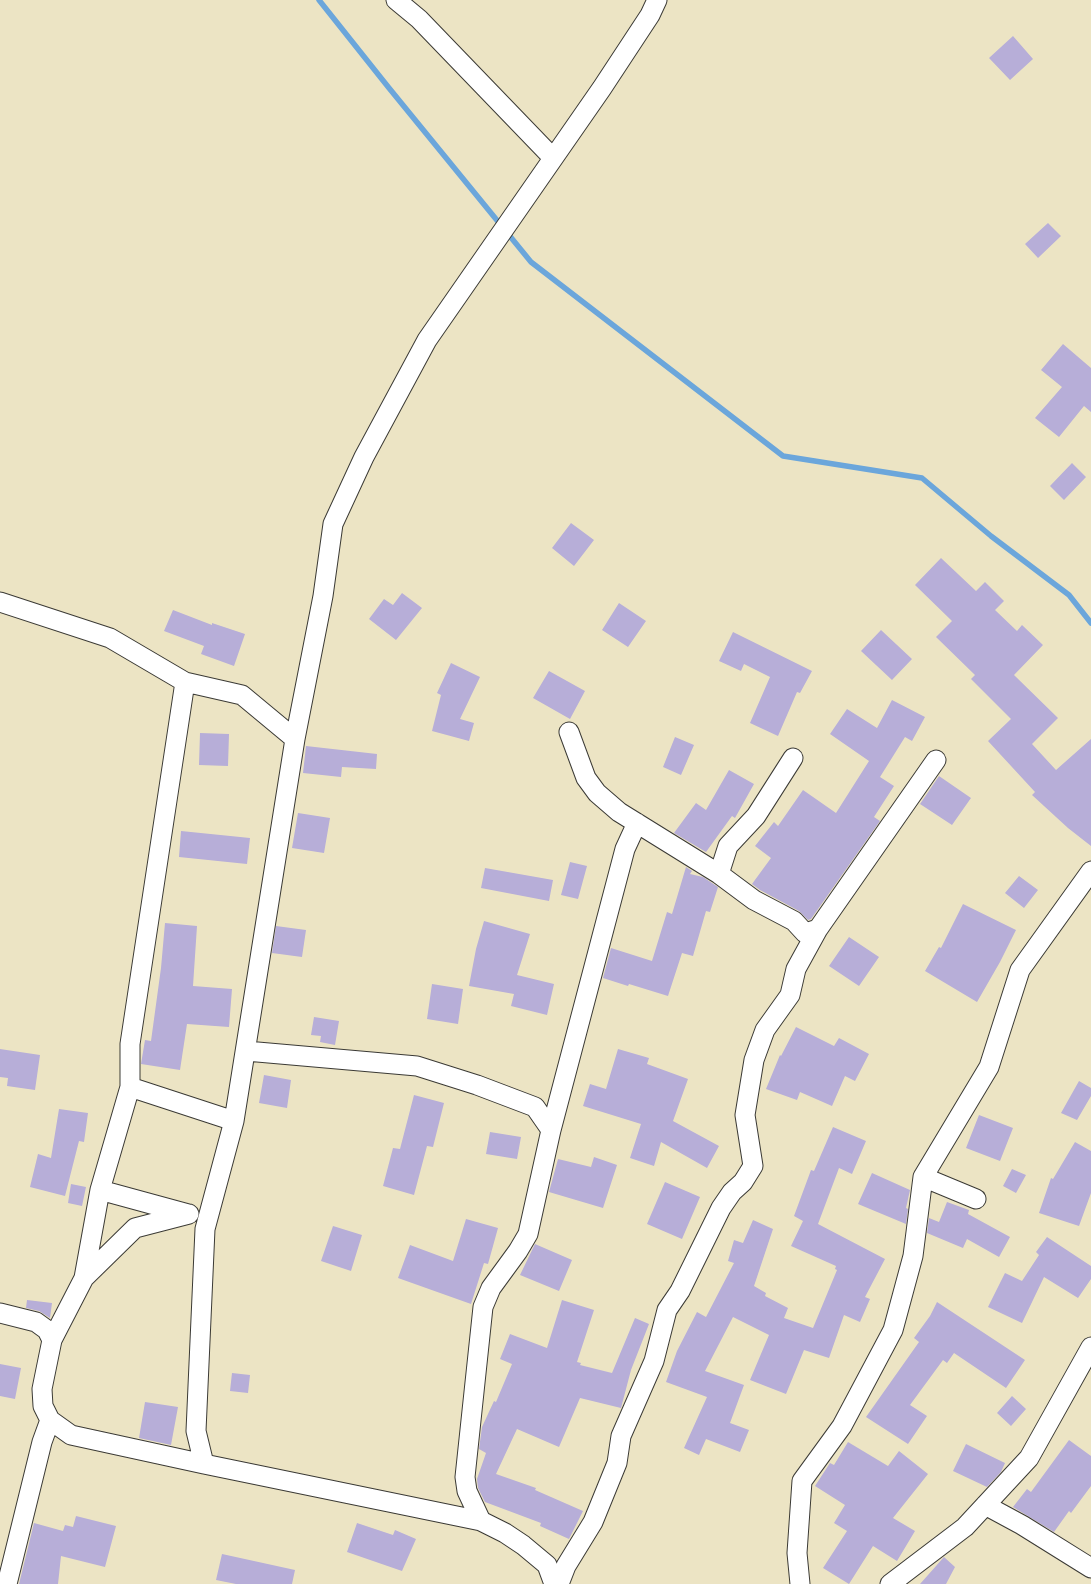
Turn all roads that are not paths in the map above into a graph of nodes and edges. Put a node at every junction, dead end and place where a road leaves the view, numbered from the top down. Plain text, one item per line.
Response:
1 (396, 0) edge
2 (657, 0) edge
3 (553, 158) junction
4 (0, 602) edge
5 (185, 682) junction
6 (569, 732) dead end
7 (295, 739) junction
8 (794, 758) dead end
9 (936, 760) dead end
10 (637, 822) junction
11 (1091, 870) edge
12 (719, 874) junction
13 (818, 929) junction
14 (246, 1051) junction
15 (130, 1087) junction
16 (234, 1121) junction
17 (551, 1130) junction
18 (923, 1177) junction
19 (100, 1190) junction
20 (976, 1199) dead end
21 (189, 1214) junction
22 (205, 1229) junction
23 (84, 1278) junction
24 (0, 1313) edge
25 (52, 1340) junction
26 (1091, 1346) edge
27 (50, 1420) junction
28 (196, 1432) junction
29 (176, 1458) junction
30 (204, 1464) junction
31 (985, 1505) junction
32 (481, 1522) junction
33 (547, 1564) junction
34 (566, 1566) junction
35 (1091, 1568) edge
36 (899, 1581) edge
37 (7, 1584) edge
38 (554, 1584) edge
39 (559, 1584) edge
40 (800, 1584) edge

1 - 3 street
2 - 3 street
3 - 7 street
4 - 5 street
5 - 7 street
5 - 15 street
6 - 10 street
7 - 14 street
8 - 12 street
9 - 13 street
10 - 12 street
10 - 17 street
11 - 18 street
12 - 13 street
13 - 34 street
14 - 16 street
14 - 17 street
15 - 16 street
15 - 19 street
16 - 22 street
17 - 32 street
18 - 20 street
18 - 40 street
19 - 21 street
19 - 23 street
21 - 22 street
21 - 23 street
22 - 28 street
23 - 25 street
24 - 25 street
25 - 27 street
26 - 31 street
27 - 29 street
27 - 37 street
28 - 29 street
28 - 30 street
29 - 30 street
30 - 32 street
31 - 35 street
31 - 36 street
32 - 33 street
33 - 34 street
33 - 38 street
34 - 39 street

